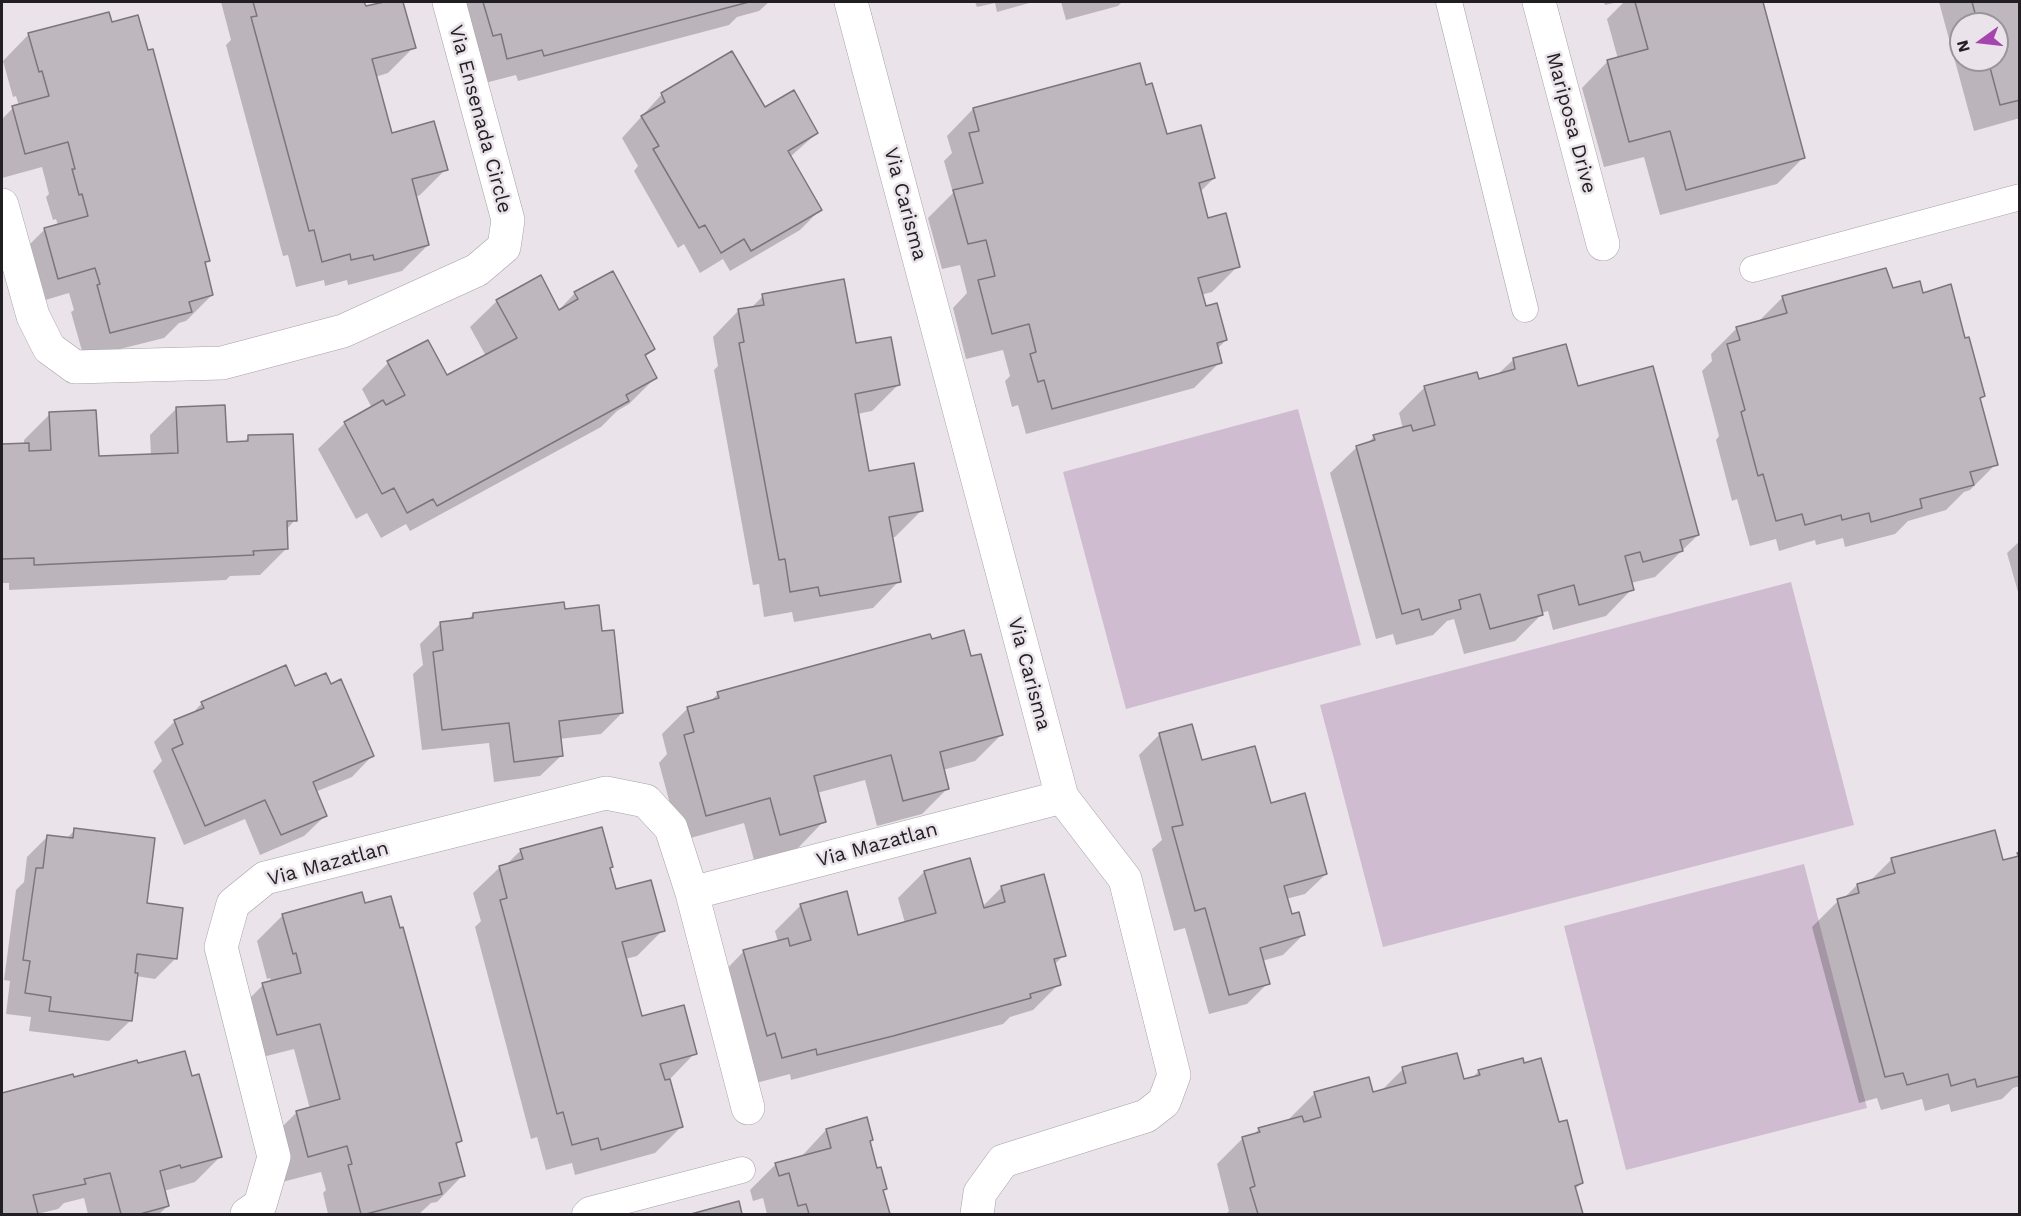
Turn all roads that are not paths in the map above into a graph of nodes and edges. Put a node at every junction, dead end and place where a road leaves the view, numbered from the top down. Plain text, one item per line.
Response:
1 (449, 2) edge
2 (852, 2) edge
3 (1449, 2) edge
4 (1539, 2) edge
5 (2019, 197) edge
6 (2, 205) edge
7 (1603, 244) dead end
8 (1753, 269) dead end
9 (1525, 309) dead end
10 (1062, 797) junction
11 (692, 893) junction
12 (748, 1108) dead end
13 (742, 1170) dead end
14 (247, 1215) edge
15 (585, 1215) edge
16 (977, 1215) edge

1 - 6 street, Via Ensenada Circle
2 - 10 street, Via Carisma
3 - 9 lane
4 - 7 street, Mariposa Drive
5 - 8 lane
10 - 11 street, Via Mazatlan
10 - 16 street, Via Carisma
11 - 12 street, Via Mazatlan
11 - 14 street, Via Mazatlan
13 - 15 lane

